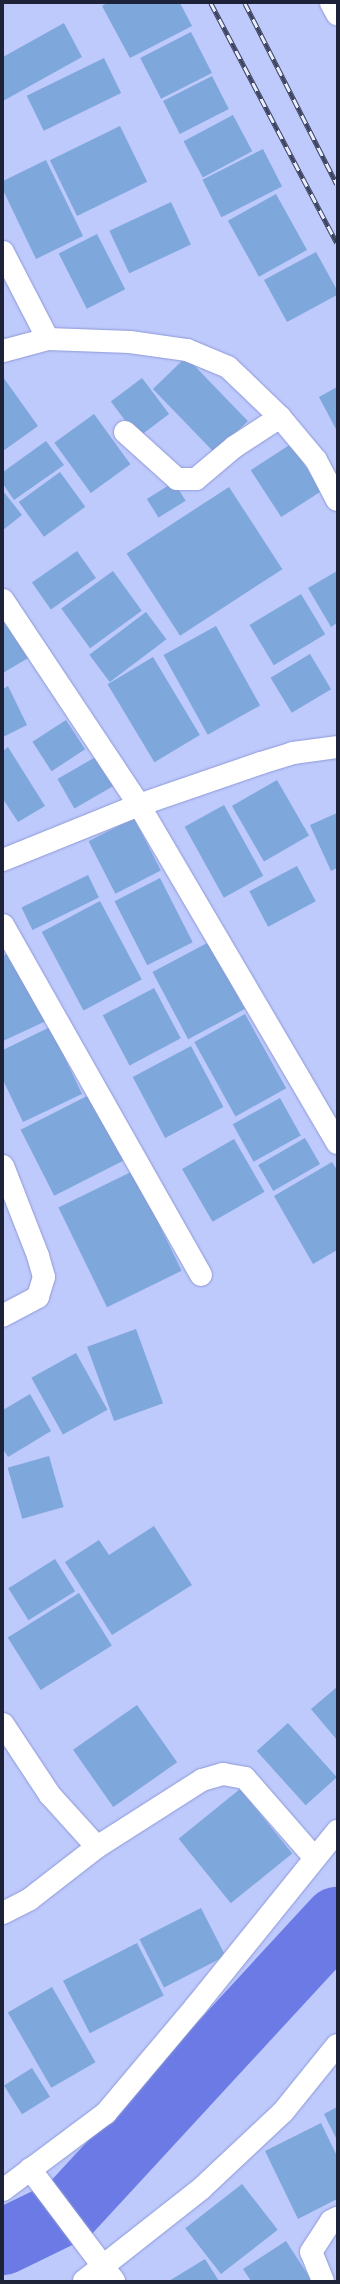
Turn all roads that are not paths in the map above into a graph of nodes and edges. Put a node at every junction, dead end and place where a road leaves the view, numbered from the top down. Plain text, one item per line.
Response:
1 (331, 3) edge
2 (337, 14) edge
3 (3, 252) edge
4 (48, 339) junction
5 (3, 351) edge
6 (280, 417) junction
7 (125, 432) dead end
8 (337, 500) edge
9 (3, 600) edge
10 (337, 747) edge
11 (139, 805) junction
12 (3, 860) edge
13 (3, 925) edge
14 (337, 1143) edge
15 (3, 1166) edge
16 (201, 1275) dead end
17 (3, 1316) edge
18 (3, 1724) edge
19 (337, 1831) edge
20 (97, 1847) junction
21 (314, 1857) junction
22 (3, 1913) edge
23 (337, 2045) edge
24 (34, 2175) junction
25 (3, 2190) edge
26 (337, 2218) edge
27 (104, 2267) edge
28 (84, 2281) edge
29 (323, 2281) edge

1 - 2 main road
3 - 4 main road
4 - 5 main road
4 - 6 main road
6 - 7 main road
6 - 8 main road
9 - 11 main road
10 - 11 main road
11 - 12 main road
11 - 14 main road
13 - 16 main road
15 - 17 main road
18 - 20 main road
19 - 21 main road
20 - 21 main road
20 - 22 main road
21 - 24 main road
23 - 27 main road
24 - 25 main road
24 - 27 main road
26 - 29 main road
27 - 28 main road

